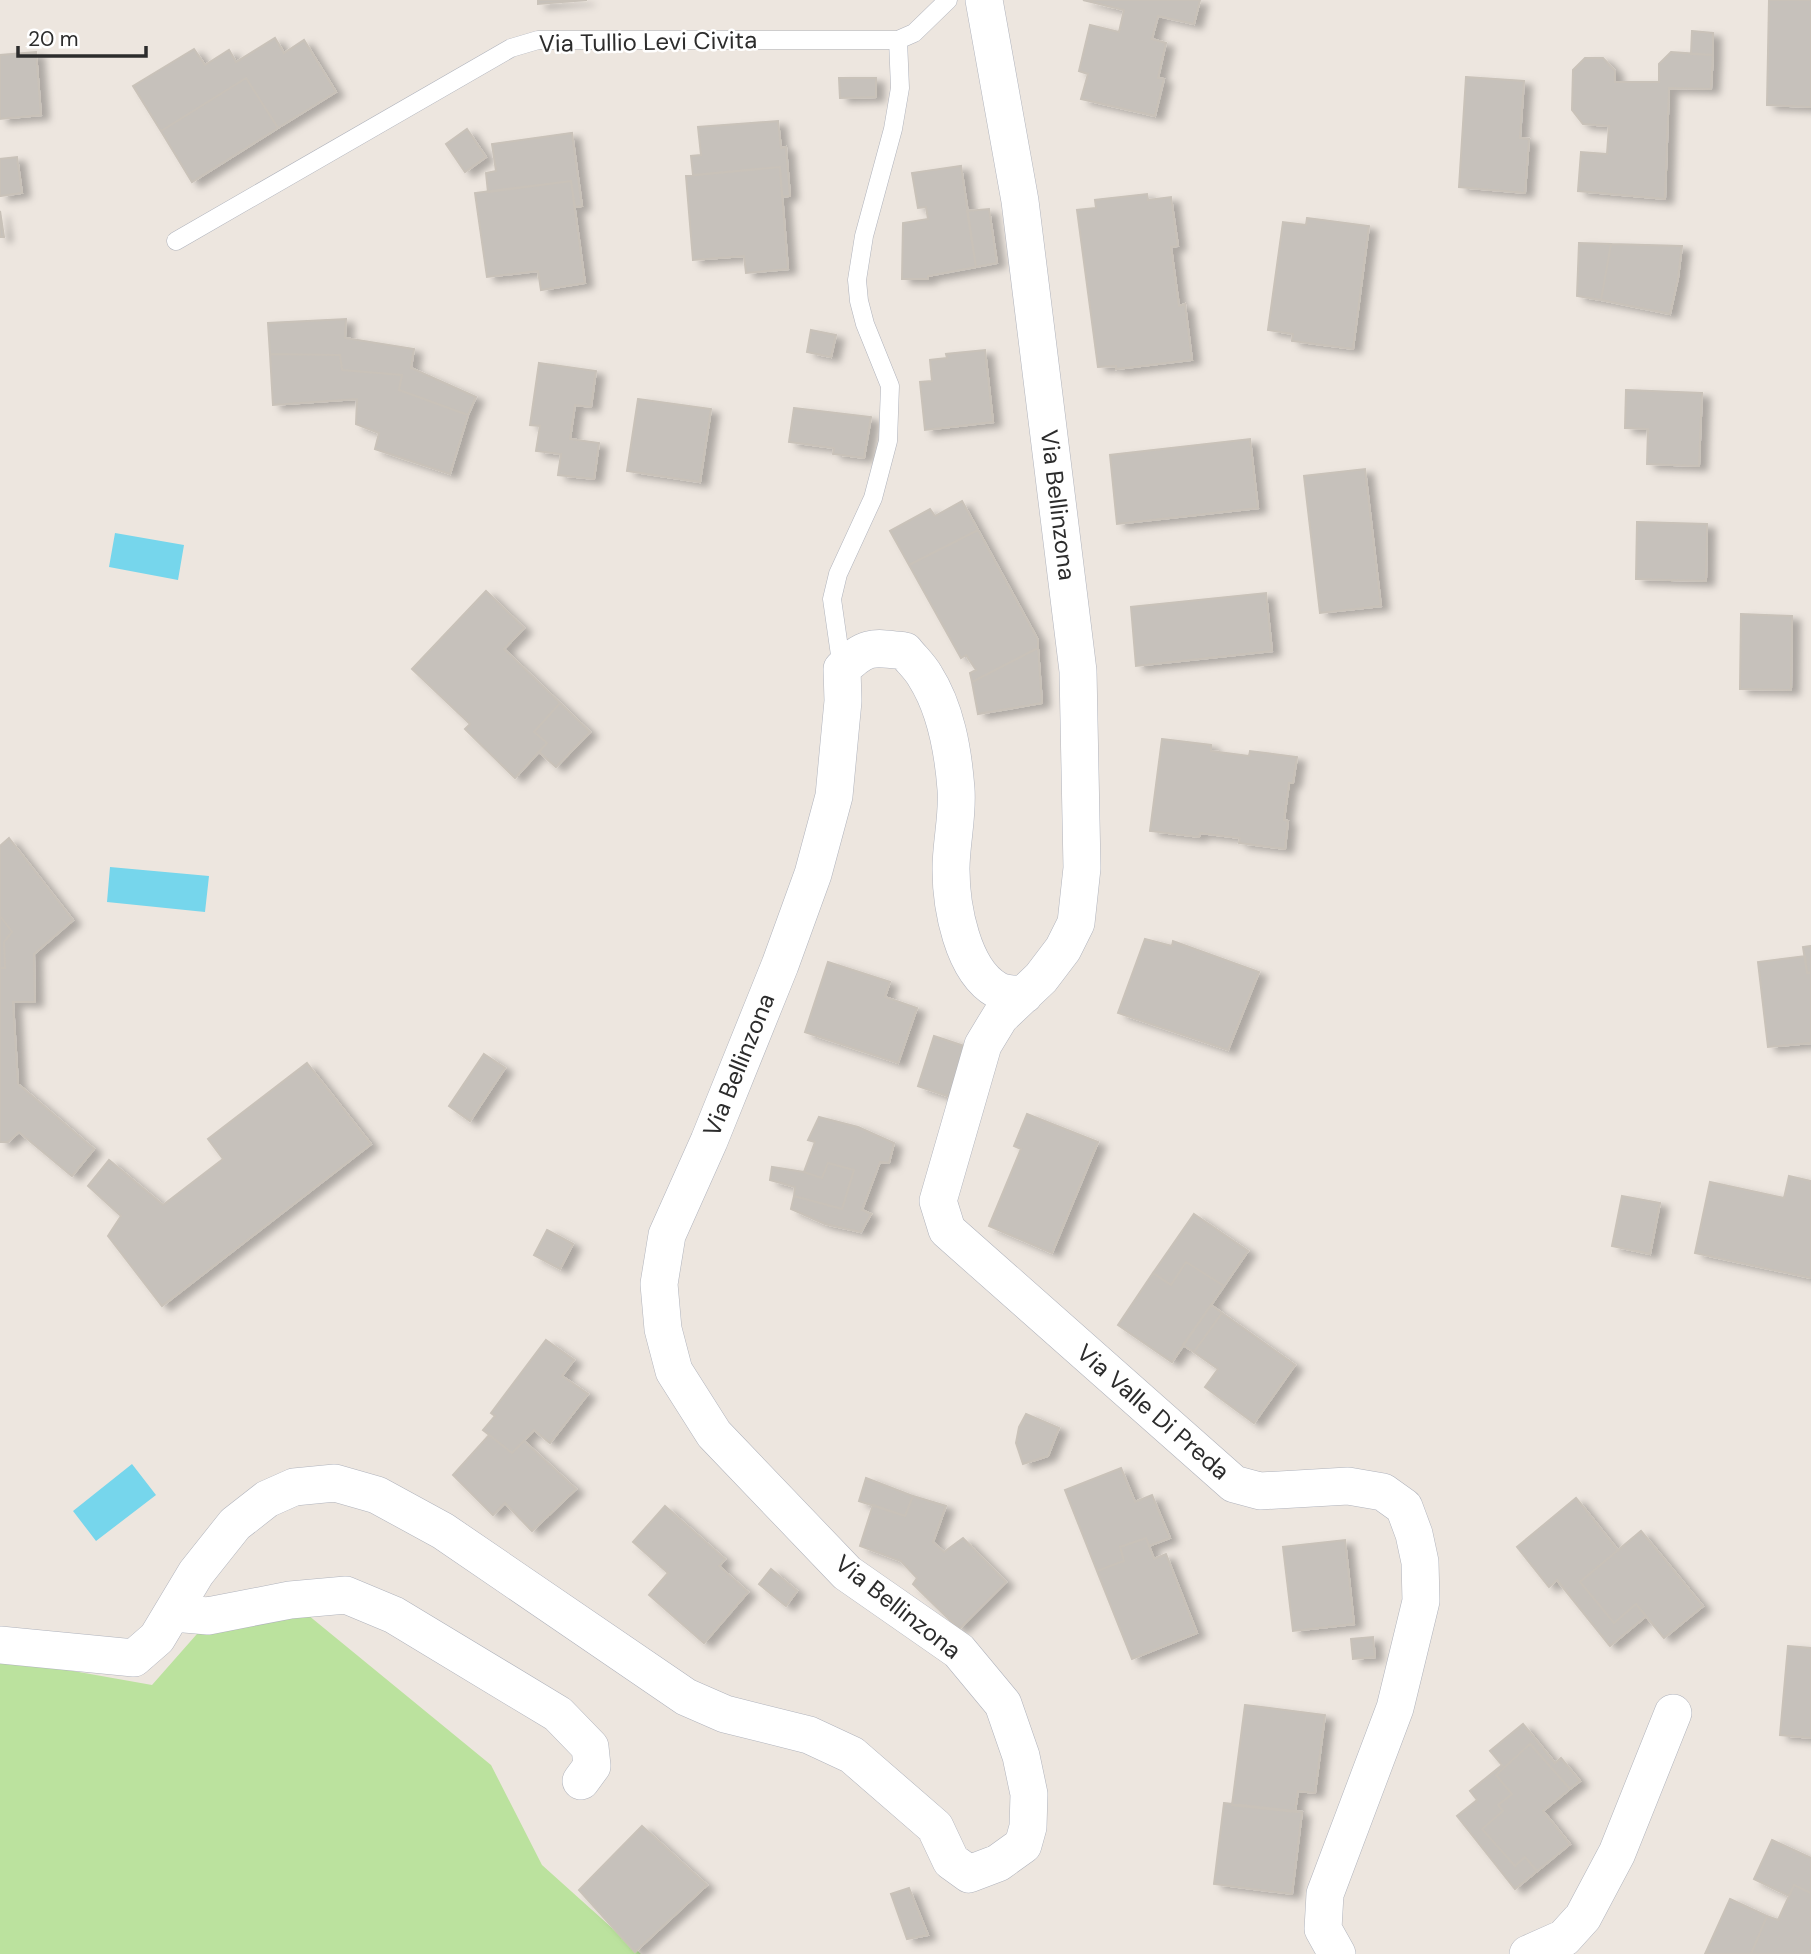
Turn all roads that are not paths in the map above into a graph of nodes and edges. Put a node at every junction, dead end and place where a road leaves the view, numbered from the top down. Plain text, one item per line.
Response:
1 (948, 0) edge
2 (984, 0) edge
3 (898, 40) junction
4 (176, 241) dead end
5 (842, 669) junction
6 (1012, 1006) junction
7 (173, 1613) junction
8 (0, 1644) edge
9 (1673, 1713) dead end
10 (581, 1781) dead end
11 (1337, 1954) edge
12 (1528, 1954) edge

1 - 3 lane
2 - 6 street, Via Bellinzona
3 - 4 lane, Via Tullio Levi Civita
3 - 5 lane, Via Bellinzona
5 - 6 street
5 - 7 street, Via Bellinzona
6 - 11 street, Via Valle Di Preda
7 - 8 street, Via Bellinzona
7 - 10 street
9 - 12 street

